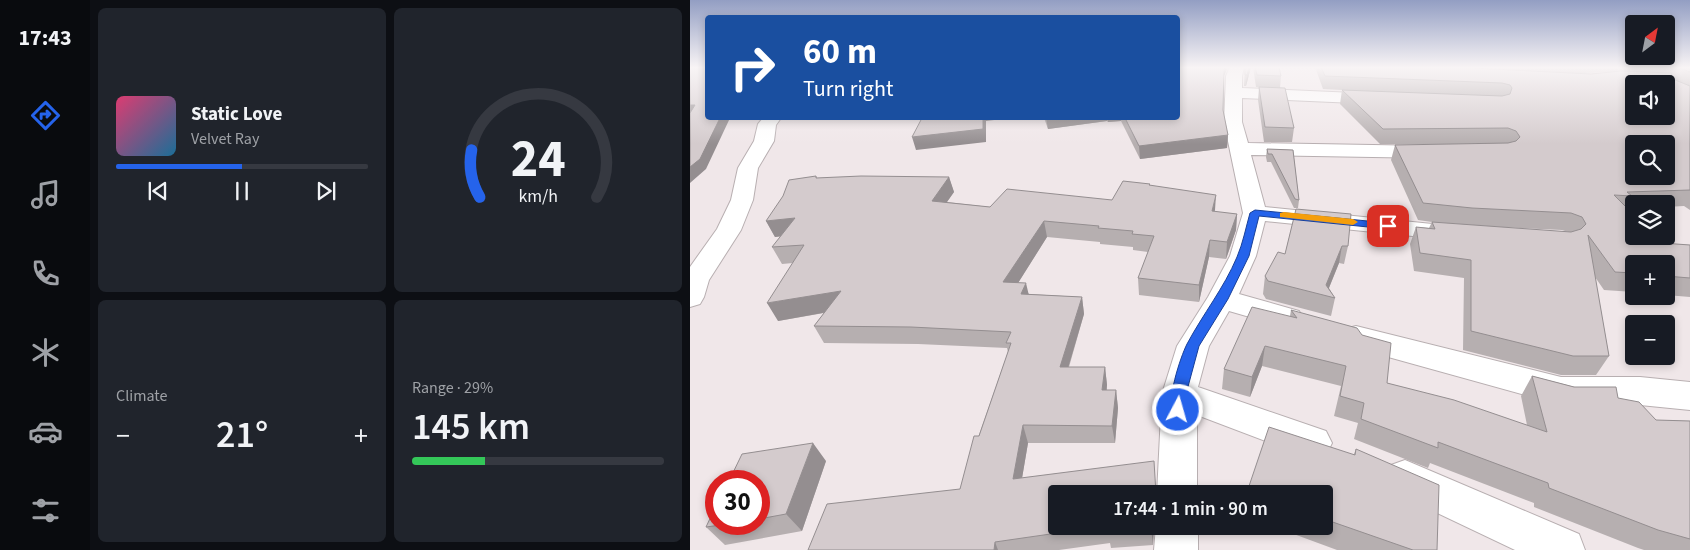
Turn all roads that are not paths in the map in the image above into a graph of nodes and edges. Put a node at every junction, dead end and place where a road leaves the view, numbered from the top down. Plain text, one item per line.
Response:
1 (1234, 93) joint
2 (1397, 100) edge
3 (770, 120) edge
4 (1240, 149) junction
5 (1445, 152) edge
6 (1255, 213) junction
7 (1475, 235) edge
8 (690, 297) edge
9 (1222, 299) junction
10 (1179, 394) junction
11 (1690, 396) edge
12 (1177, 485) edge
13 (1177, 535) edge
14 (1176, 550) edge
15 (1563, 550) edge

1 - 2 street
1 - 4 street
3 - 8 street
4 - 5 street
4 - 6 street
6 - 7 street
6 - 9 street
9 - 10 street
9 - 11 street
10 - 12 street
10 - 15 street
13 - 14 street

